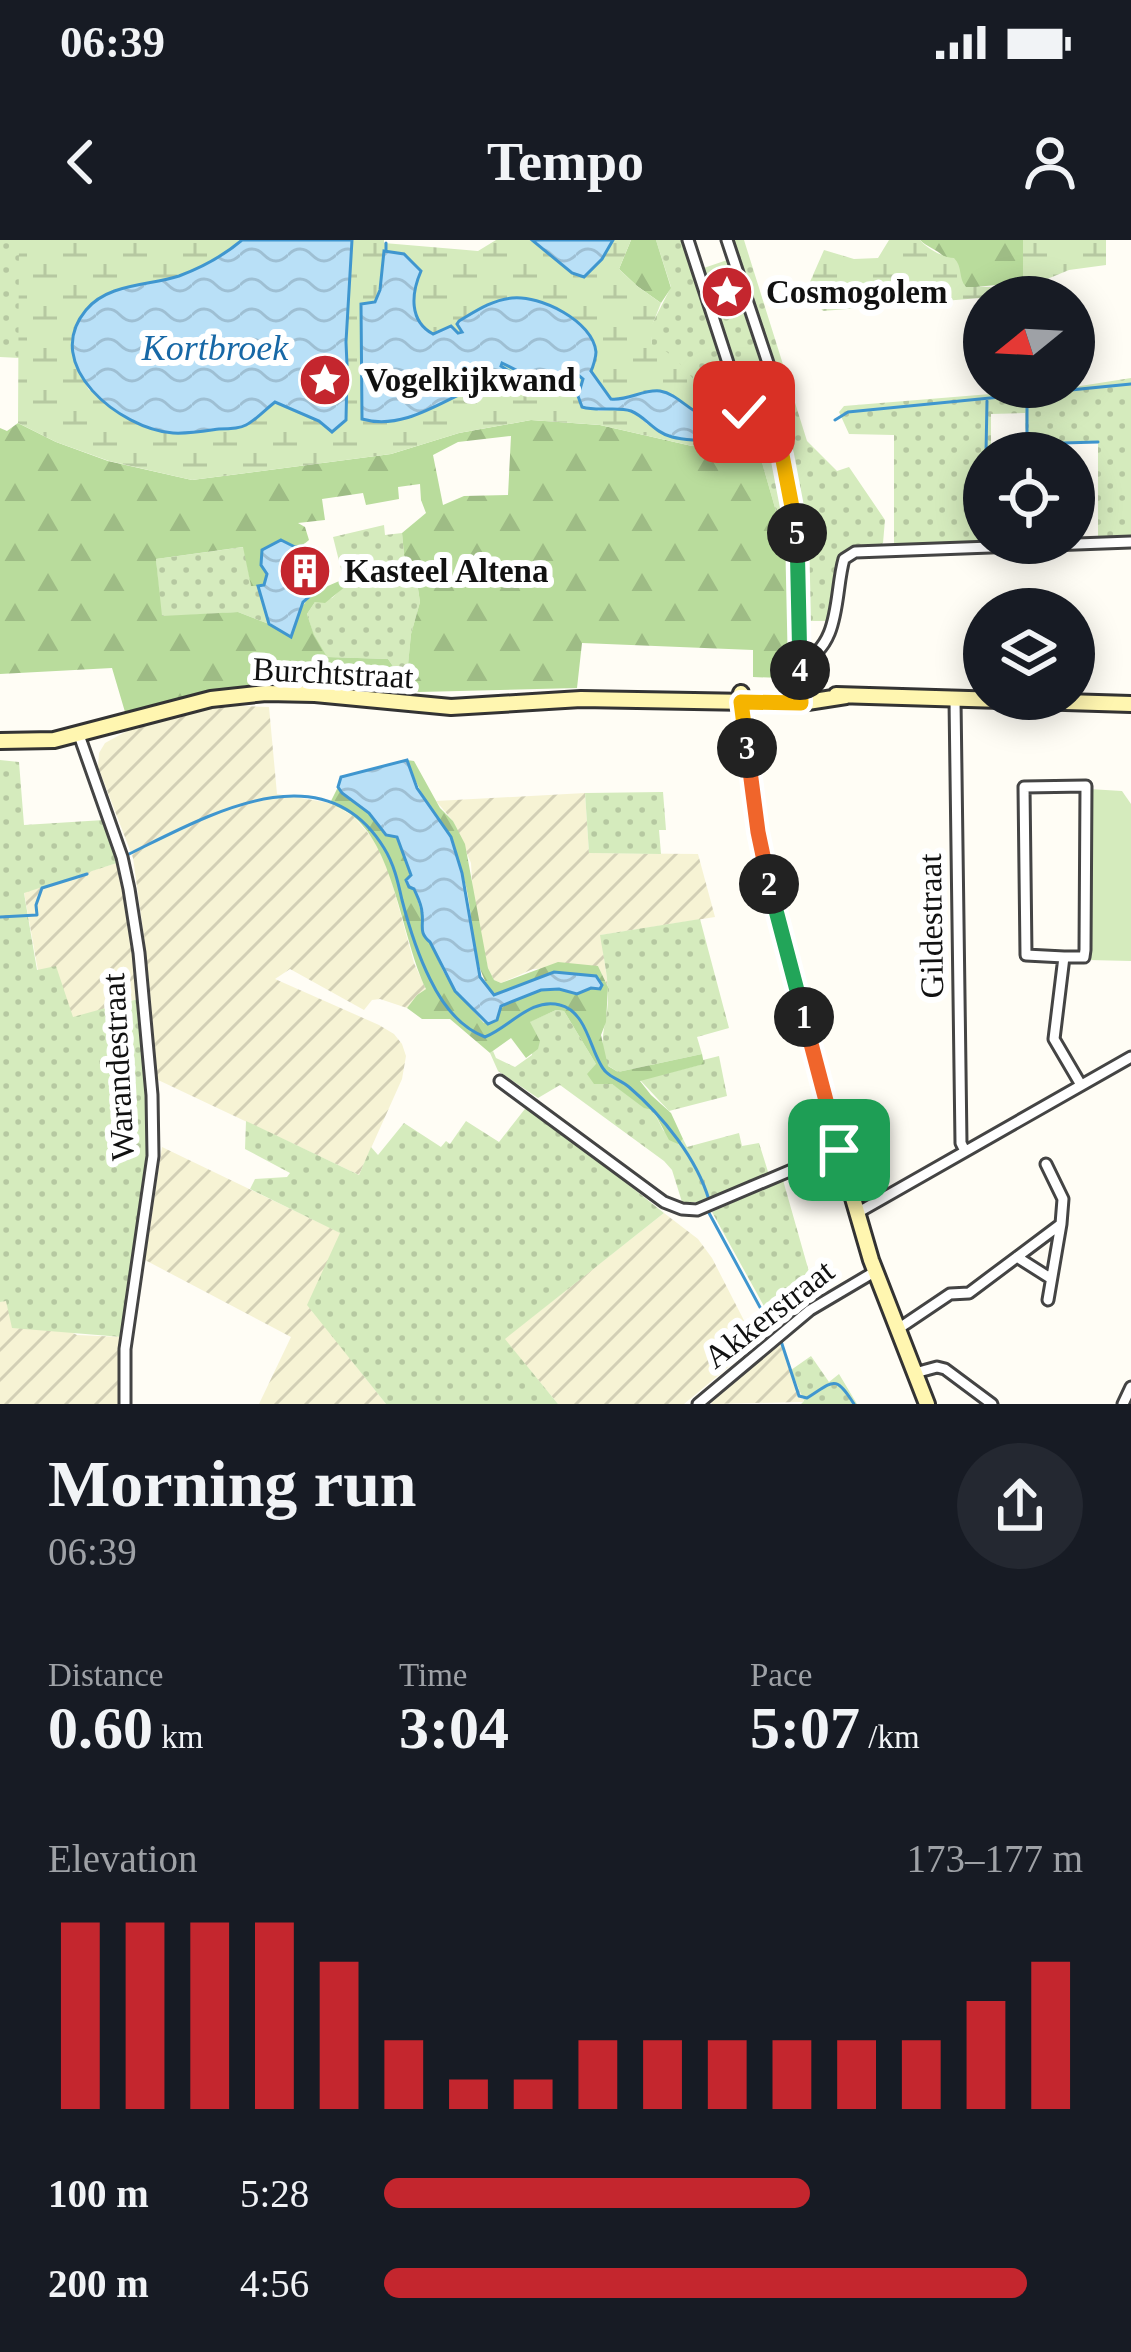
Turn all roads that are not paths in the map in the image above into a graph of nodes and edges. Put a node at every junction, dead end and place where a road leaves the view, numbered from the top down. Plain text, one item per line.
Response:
1 (688, 240) edge
2 (727, 240) edge
3 (782, 455) junction
4 (1131, 542) edge
5 (800, 663) junction
6 (741, 698) junction
7 (801, 698) junction
8 (955, 700) junction
9 (1131, 704) edge
10 (79, 735) junction
11 (0, 741) edge
12 (1064, 957) junction
13 (1131, 1057) edge
14 (500, 1081) dead end
15 (1081, 1085) junction
16 (839, 1150) junction
17 (965, 1151) junction
18 (1046, 1163) dead end
19 (857, 1213) junction
20 (1061, 1224) junction
21 (1017, 1257) junction
22 (876, 1271) junction
23 (1050, 1278) junction
24 (1048, 1300) dead end
25 (898, 1329) junction
26 (915, 1373) junction
27 (1131, 1387) edge
28 (125, 1404) edge
29 (698, 1404) edge
30 (928, 1404) edge
31 (992, 1404) edge
32 (1124, 1404) edge

1 - 3 street
2 - 3 street
3 - 5 street
4 - 5 street
5 - 7 street
6 - 7 main road, Burchtstraat
6 - 10 main road, Burchtstraat
6 - 16 main road
7 - 8 main road, Burchtstraat
8 - 9 main road, Burchtstraat
8 - 17 street, Gildestraat
10 - 11 main road, Burchtstraat
10 - 28 street, Warandestraat
12 - 12 street
12 - 15 street
13 - 15 street
14 - 16 street
15 - 17 street
16 - 19 main road
17 - 19 street
18 - 20 street
19 - 22 main road
20 - 21 street
20 - 23 street
21 - 23 street
21 - 25 street
22 - 25 main road
22 - 29 street, Akkerstraat
23 - 24 street
25 - 26 main road
26 - 30 main road
26 - 31 street
27 - 32 street

